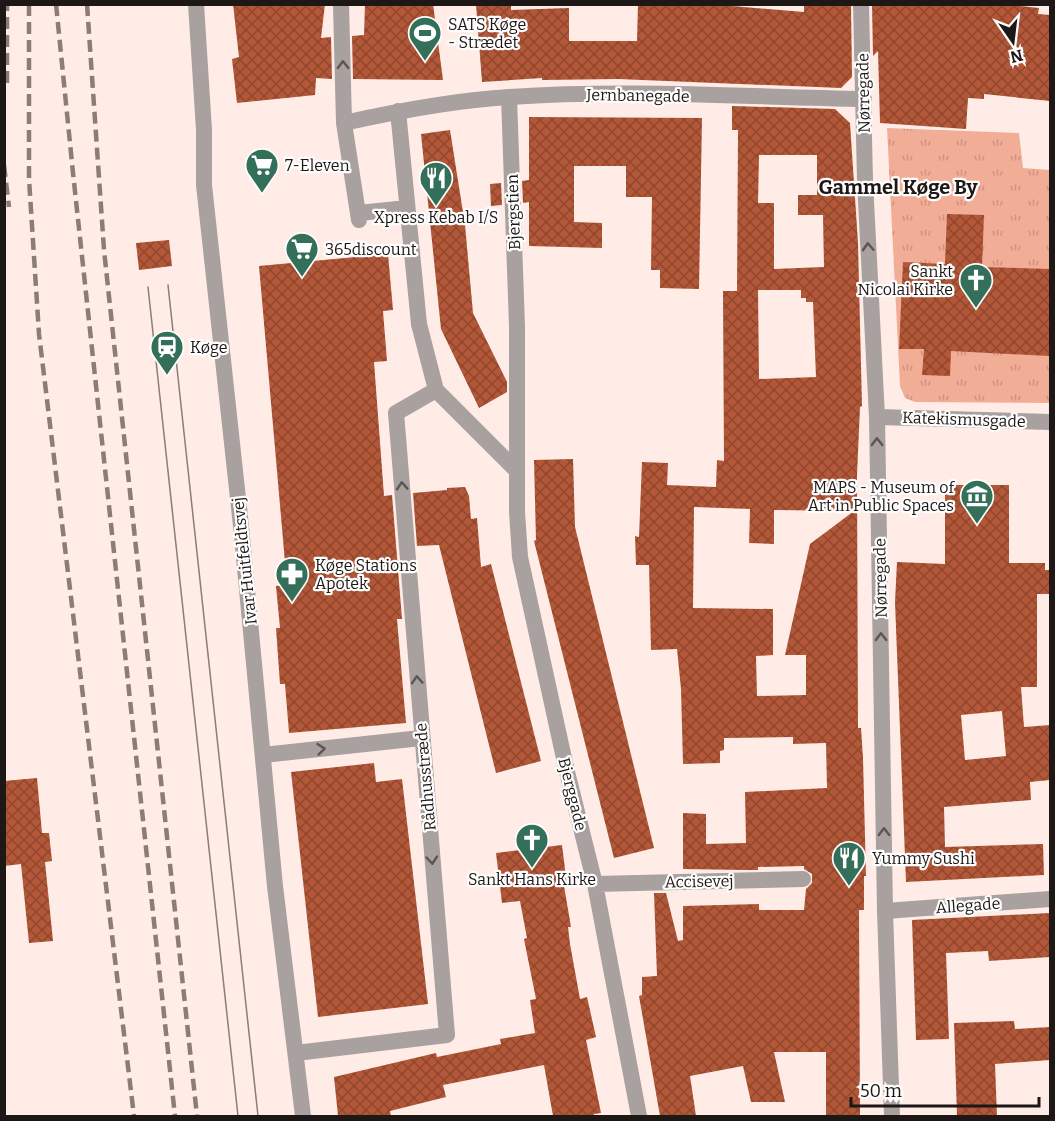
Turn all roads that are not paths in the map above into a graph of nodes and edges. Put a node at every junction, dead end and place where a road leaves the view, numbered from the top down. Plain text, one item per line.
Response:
1 (196, 4) edge
2 (341, 4) edge
3 (861, 4) edge
4 (509, 97) junction
5 (864, 99) junction
6 (406, 110) junction
7 (344, 123) junction
8 (408, 208) junction
9 (517, 327) joint
10 (436, 390) junction
11 (877, 417) junction
12 (1050, 422) edge
13 (517, 471) junction
14 (421, 738) junction
15 (263, 755) junction
16 (802, 879) dead end
17 (595, 884) junction
18 (1050, 899) edge
19 (885, 911) junction
20 (296, 1053) junction
21 (303, 1116) edge
22 (639, 1116) edge
23 (892, 1116) edge

1 - 15 street, Ivar Huitfeldtsvej
7 -> 2 street
3 - 5 street, Nørregade
4 - 5 street, Jernbanegade
4 - 6 street, Jernbanegade
4 - 9 street, Bjergstien
11 -> 5 street, Nørregade
6 - 7 street, Jernbanegade
6 - 8 street
7 - 8 street
8 - 10 street
9 - 13 street, Bjerggade
10 - 13 street
14 -> 10 street, Rådhusstræde
11 - 12 street, Katekismusgade
19 -> 11 street, Nørregade
13 - 17 street, Bjerggade
15 -> 14 street
14 -> 20 street, Rådhusstræde
15 - 20 street, Ivar Huitfeldtsvej
16 - 17 street, Accisevej
17 - 22 street, Bjerggade
18 - 19 street, Allegade
19 - 23 street, Nørregade
20 - 21 street, Ivar Huitfeldtsvej

